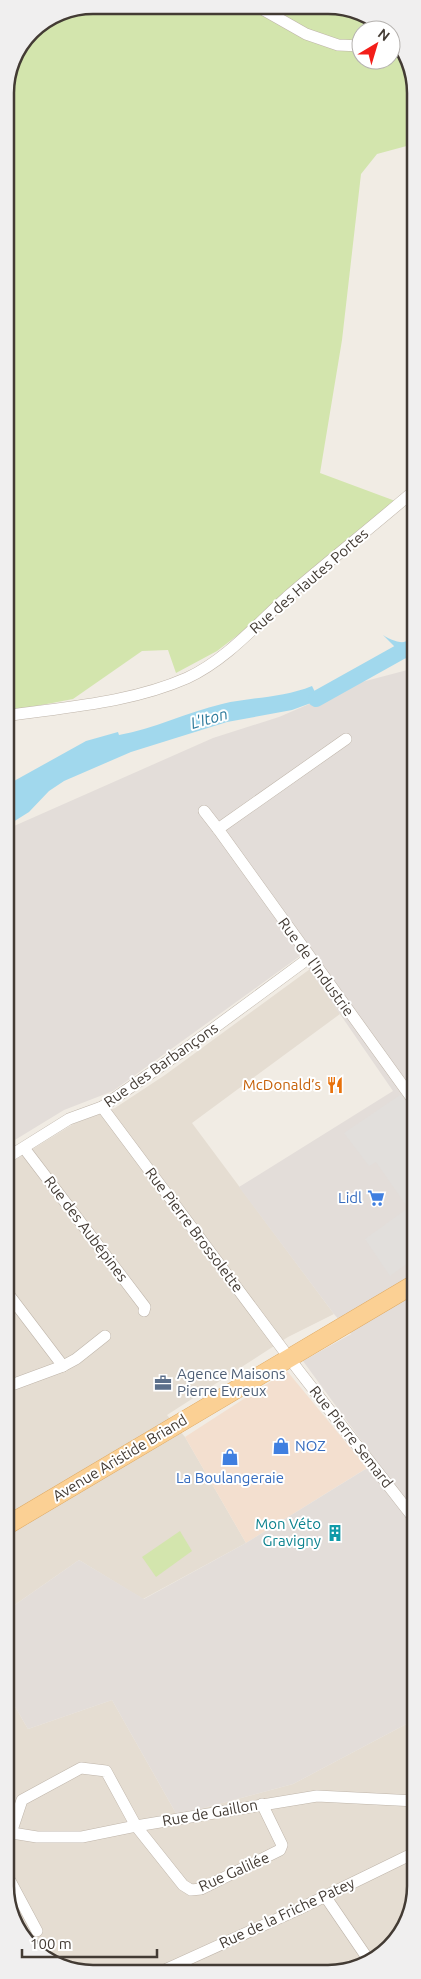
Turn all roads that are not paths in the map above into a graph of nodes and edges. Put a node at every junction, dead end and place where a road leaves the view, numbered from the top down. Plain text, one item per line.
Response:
1 (271, 14) edge
2 (351, 46) edge
3 (407, 497) edge
4 (14, 715) edge
5 (346, 739) dead end
6 (204, 812) dead end
7 (218, 829) junction
8 (309, 958) junction
9 (407, 1092) edge
10 (102, 1107) junction
11 (24, 1148) junction
12 (14, 1154) edge
13 (407, 1279) edge
14 (407, 1288) edge
15 (14, 1302) edge
16 (144, 1311) dead end
17 (351, 1317) junction
18 (105, 1336) dead end
19 (288, 1356) junction
20 (63, 1366) junction
21 (14, 1384) edge
22 (407, 1509) edge
23 (14, 1521) edge
24 (407, 1801) edge
25 (262, 1804) junction
26 (14, 1818) edge
27 (136, 1826) junction
28 (14, 1833) edge
29 (407, 1856) edge
30 (14, 1889) edge
31 (325, 1896) junction
32 (37, 1931) dead end
33 (366, 1956) edge
34 (175, 1965) edge

1 - 2 street
3 - 4 street, Rue des Hautes Portes
5 - 7 street
6 - 7 street, Rue de l'Industrie
7 - 8 street, Rue de l'Industrie
8 - 9 street, Rue de l'Industrie
8 - 10 street, Rue des Barbançons
10 - 11 street, Rue des Barbançons
10 - 19 street, Rue Pierre Brossolette
11 - 12 street, Rue des Barbançons
11 - 16 street, Rue des Aubépines
13 - 17 main road, Avenue Aristide Briand
14 - 17 main road, Avenue Aristide Briand
15 - 20 street
17 - 19 main road, Avenue Aristide Briand
18 - 20 street
19 - 22 street, Rue Pierre Semard
19 - 23 main road, Avenue Aristide Briand
20 - 21 street
24 - 25 street, Rue de Gaillon
25 - 27 street, Rue de Gaillon
25 - 27 street, Rue Galilée
26 - 27 street, Rue Galilée
27 - 28 street, Rue de Gaillon
29 - 31 street, Rue de la Friche Patey
30 - 32 street
31 - 33 street
31 - 34 street, Rue de la Friche Patey

